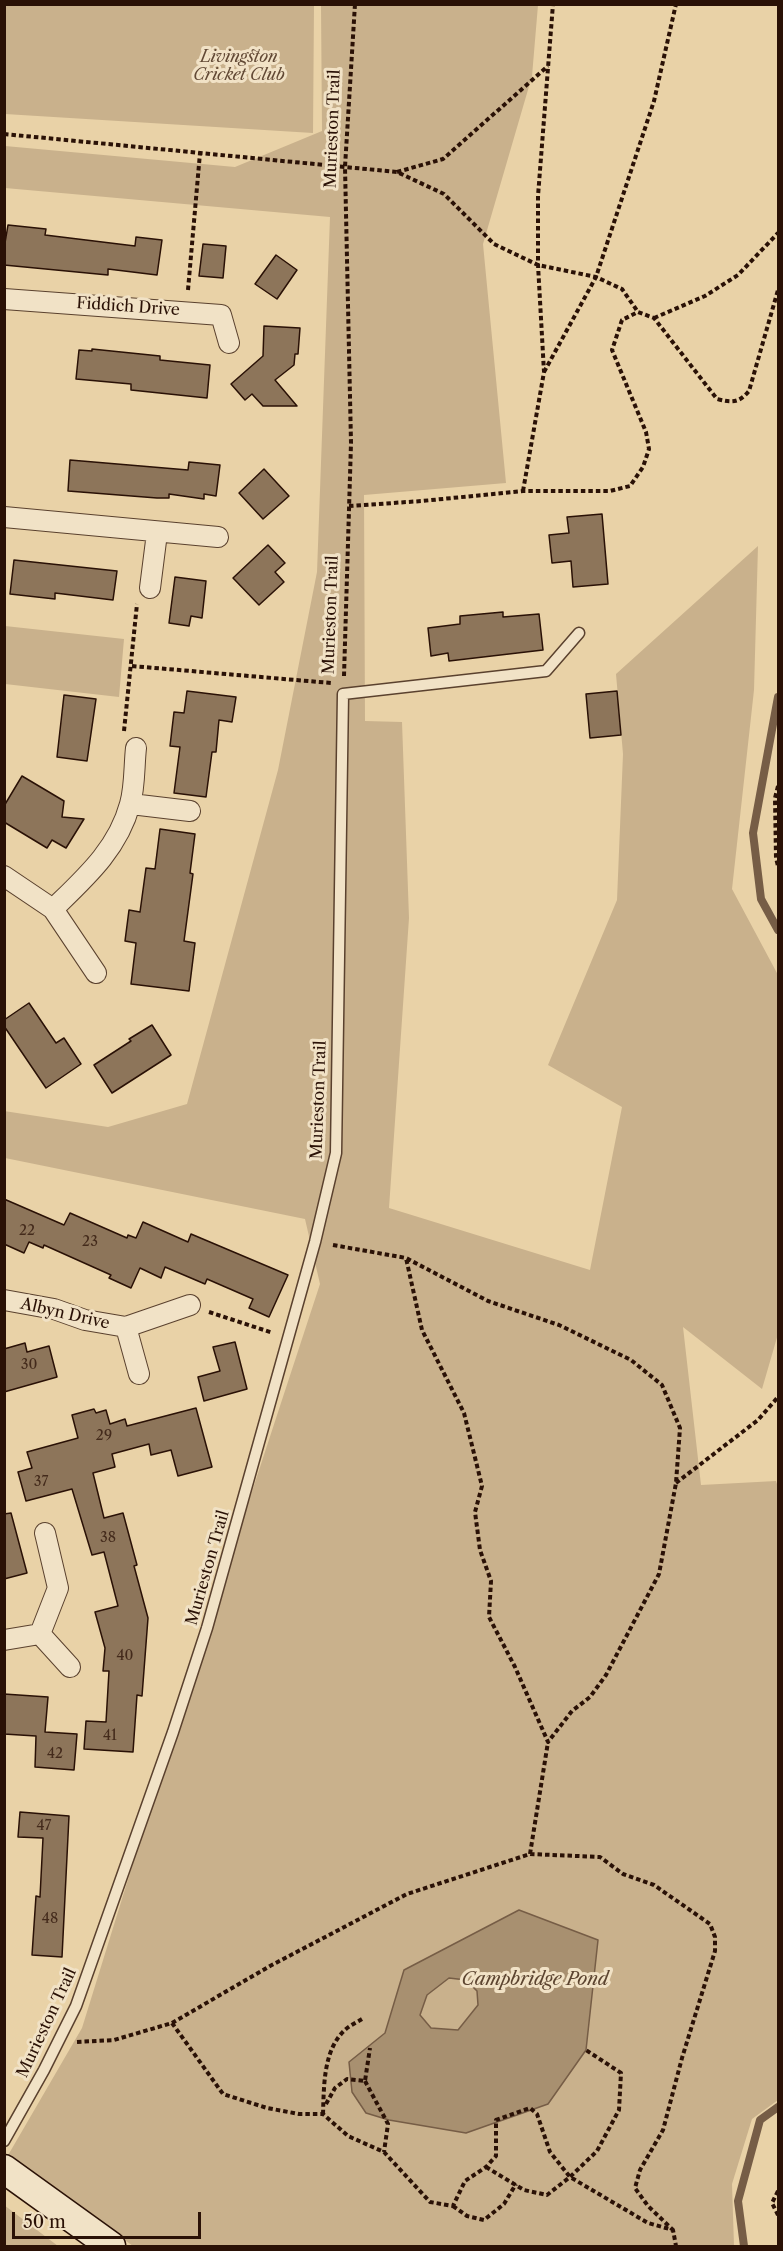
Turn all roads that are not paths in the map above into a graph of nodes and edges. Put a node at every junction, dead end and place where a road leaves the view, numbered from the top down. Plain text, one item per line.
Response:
1 (4, 299) edge
2 (229, 343) dead end
3 (4, 517) edge
4 (157, 533) junction
5 (218, 537) dead end
6 (150, 588) road end
7 (579, 633) dead end
8 (136, 748) road end
9 (131, 804) junction
10 (190, 811) dead end
11 (4, 876) edge
12 (52, 909) junction
13 (96, 973) dead end
14 (4, 1300) edge
15 (190, 1305) road end
16 (126, 1327) junction
17 (139, 1374) dead end
18 (45, 1533) dead end
19 (40, 1634) junction
20 (4, 1640) edge
21 (70, 1667) dead end
22 (4, 2141) edge
23 (4, 2169) edge
24 (111, 2247) edge

1 - 2 street, Fiddich Drive
3 - 4 street
4 - 5 street
4 - 6 street
7 - 22 lane, Murieston Trail
8 - 9 street
9 - 10 street
9 - 12 street
11 - 12 street
12 - 13 street
14 - 16 street, Albyn Drive
15 - 16 street, Albyn Drive
16 - 17 street, Albyn Drive
18 - 19 street
19 - 20 street
19 - 21 street
23 - 24 street

